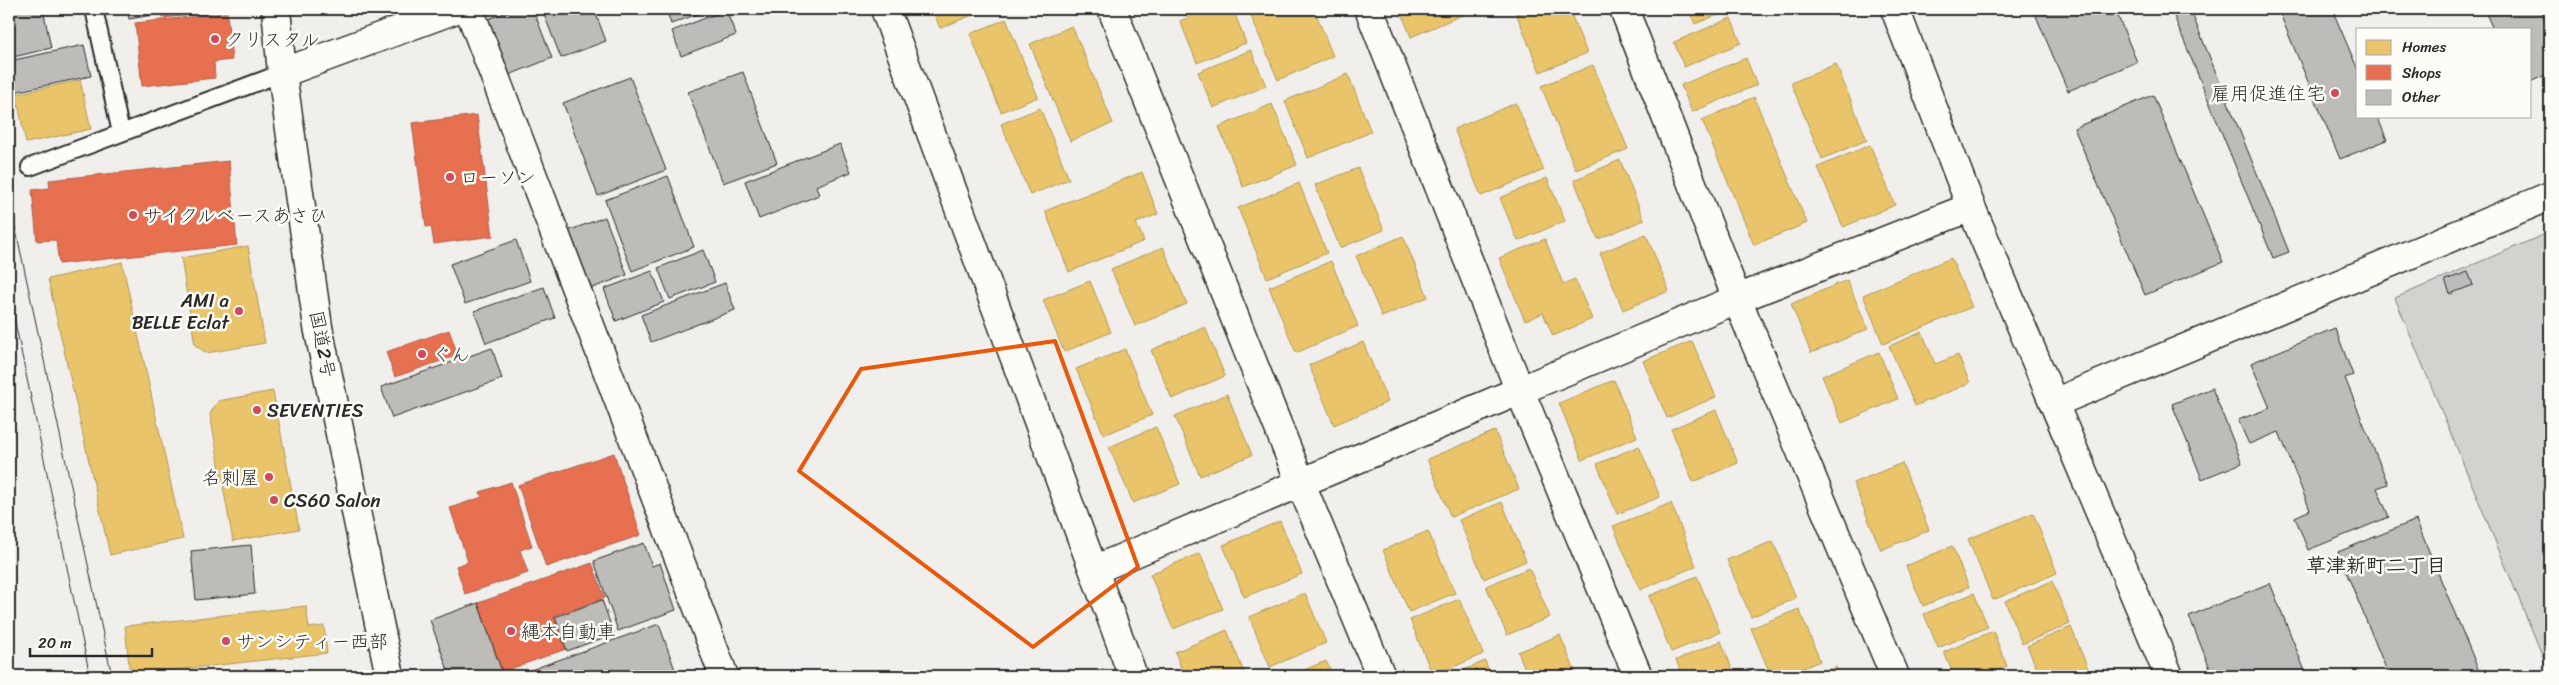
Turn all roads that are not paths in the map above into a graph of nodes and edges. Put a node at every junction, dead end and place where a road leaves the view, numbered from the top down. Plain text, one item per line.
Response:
1 (94, 9) edge
2 (276, 9) edge
3 (456, 9) edge
4 (469, 9) edge
5 (885, 9) edge
6 (1112, 9) edge
7 (1369, 9) edge
8 (1624, 9) edge
9 (1895, 9) edge
10 (282, 73) junction
11 (120, 133) junction
12 (30, 167) dead end
13 (2550, 196) edge
14 (1971, 207) junction
15 (1737, 299) junction
16 (1520, 392) junction
17 (2054, 403) junction
18 (1301, 484) junction
19 (1094, 570) junction
20 (390, 676) edge
21 (724, 676) edge
22 (1133, 676) edge
23 (1381, 676) edge
24 (1638, 676) edge
25 (1895, 676) edge
26 (2169, 676) edge

1 - 11 lane
2 - 10 main road, 国道2号
3 - 10 main road
4 - 21 main road
5 - 19 main road
6 - 18 main road
7 - 16 main road
8 - 15 main road
9 - 14 main road
10 - 11 lane
10 - 20 main road, 国道2号
11 - 12 lane
13 - 17 main road
14 - 15 main road
14 - 17 main road
15 - 16 main road
15 - 25 main road
16 - 18 main road
16 - 24 main road
17 - 26 main road
18 - 19 main road
18 - 23 main road
19 - 22 main road

